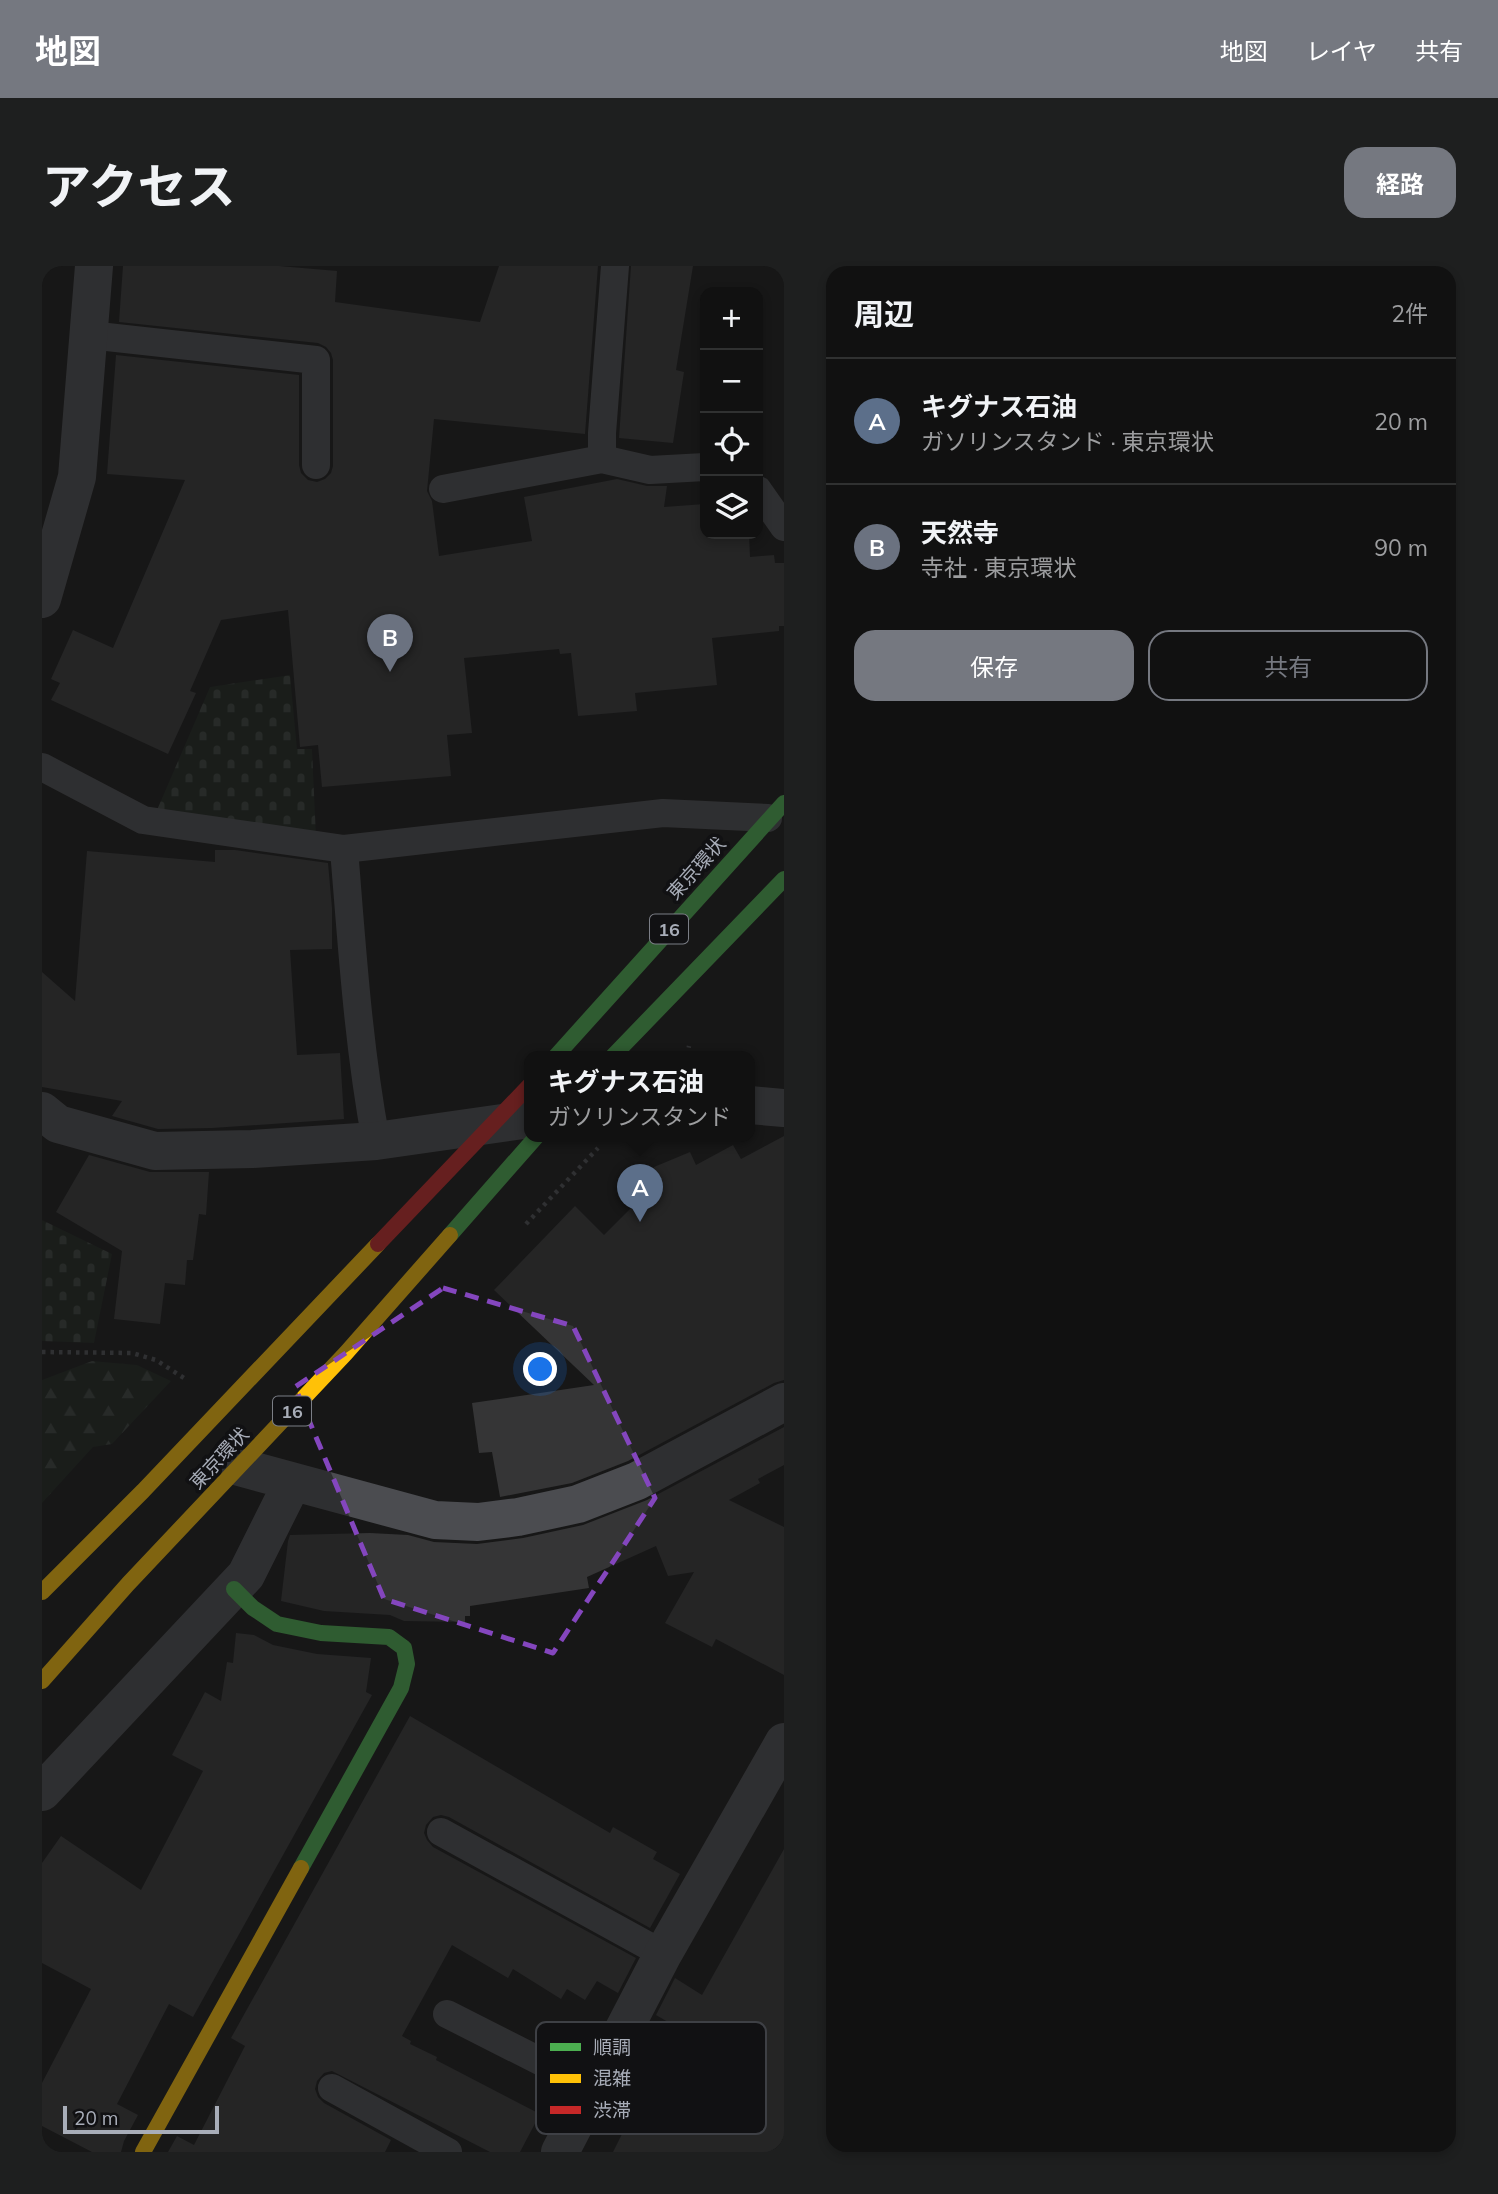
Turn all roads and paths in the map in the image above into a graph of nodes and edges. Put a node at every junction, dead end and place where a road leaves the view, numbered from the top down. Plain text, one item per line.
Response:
1 (94, 266) edge
2 (615, 266) edge
3 (89, 335) junction
4 (602, 459) junction
5 (316, 465) dead end
6 (700, 467) edge
7 (443, 489) dead end
8 (763, 497) edge
9 (784, 527) edge
10 (42, 599) edge
11 (42, 767) edge
12 (776, 810) edge
13 (344, 849) junction
14 (784, 879) edge
15 (560, 1051) edge
16 (617, 1051) edge
17 (524, 1097) edge
18 (755, 1105) edge
19 (784, 1108) edge
20 (42, 1111) edge
21 (512, 1121) edge
22 (376, 1142) junction
23 (532, 1142) edge
24 (42, 1352) edge
25 (191, 1382) dead end
26 (784, 1402) edge
27 (239, 1467) junction
28 (292, 1483) junction
29 (234, 1589) junction
30 (42, 1592) edge
31 (42, 1681) edge
32 (784, 1742) edge
33 (42, 1792) edge
34 (441, 1832) dead end
35 (663, 1954) junction
36 (447, 2014) dead end
37 (627, 2022) edge
38 (536, 2059) edge
39 (332, 2088) dead end
40 (569, 2134) edge
41 (143, 2152) edge
42 (448, 2152) edge
43 (560, 2152) edge

1 - 3 street
2 - 4 lane
3 - 5 lane
3 - 10 street
4 - 6 lane
4 - 7 lane
8 - 9 lane
11 - 13 lane
12 - 13 lane
12 - 15 main road, 東京環状 / 16
13 - 22 lane
14 - 16 main road, 16
17 - 21 main road, 東京環状 / 16
18 - 19 street
20 - 22 street
21 - 22 street
21 - 30 main road, 東京環状 / 16
23 - 27 main road, 東京環状 / 16
24 - 25 path
26 - 28 street
27 - 28 street
27 - 31 main road, 東京環状 / 16
28 - 29 street
29 - 33 street
29 - 41 main road
32 - 35 street
34 - 35 lane
35 - 37 street
36 - 38 lane
39 - 42 lane
40 - 43 street

